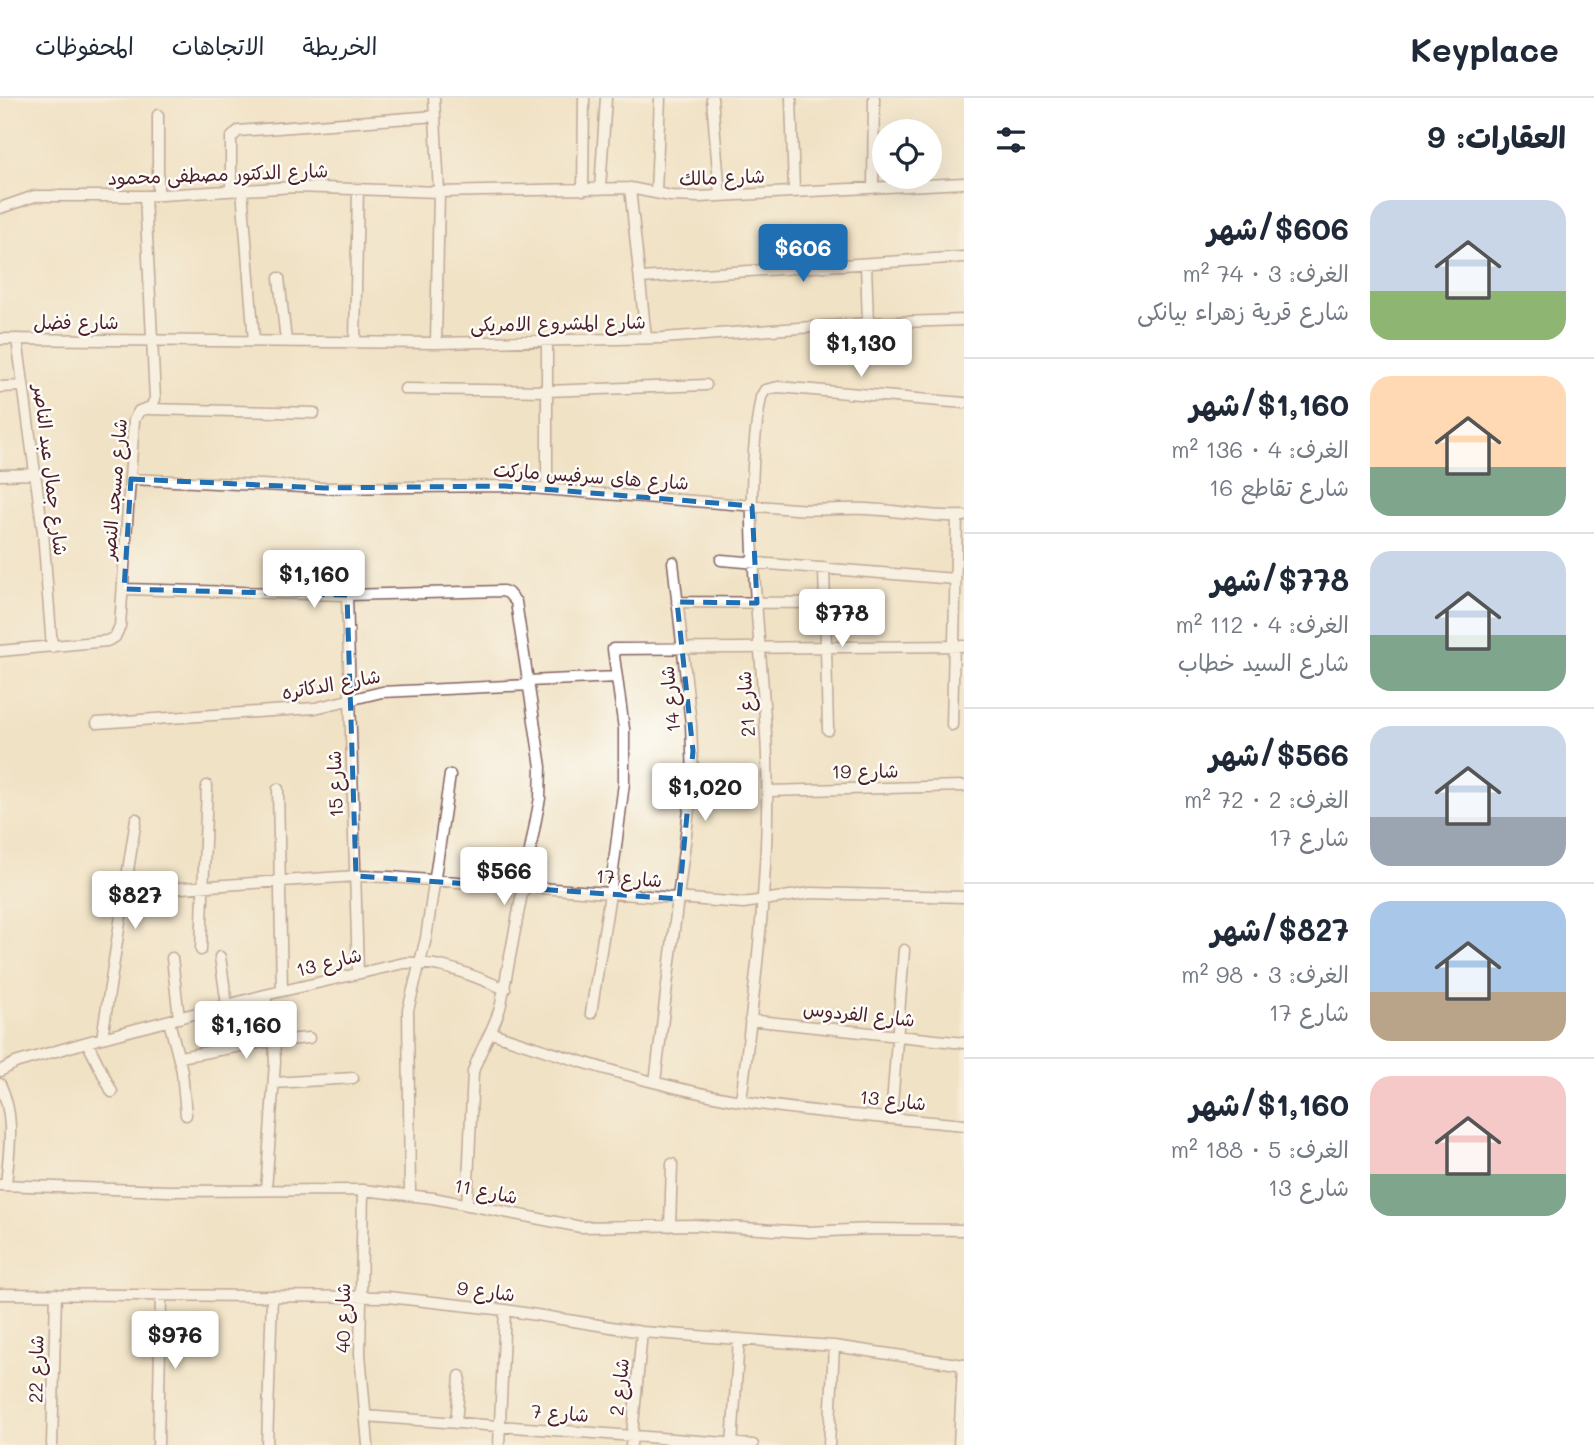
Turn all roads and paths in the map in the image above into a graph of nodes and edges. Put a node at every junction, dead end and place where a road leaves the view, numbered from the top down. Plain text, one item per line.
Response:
1 (434, 98) edge
2 (583, 98) edge
3 (606, 98) edge
4 (660, 98) edge
5 (712, 98) edge
6 (791, 98) edge
7 (874, 98) edge
8 (158, 115) dead end
9 (435, 116) junction
10 (874, 119) edge
11 (964, 183) edge
12 (942, 184) edge
13 (872, 187) edge
14 (600, 188) junction
15 (630, 188) junction
16 (236, 189) junction
17 (358, 189) junction
18 (583, 190) junction
19 (794, 191) junction
20 (439, 192) junction
21 (656, 192) junction
22 (145, 195) junction
23 (158, 195) junction
24 (720, 196) junction
25 (0, 208) edge
26 (964, 257) edge
27 (866, 264) junction
28 (279, 278) dead end
29 (641, 278) junction
30 (964, 320) edge
31 (869, 323) junction
32 (646, 338) junction
33 (0, 339) edge
34 (17, 339) junction
35 (151, 340) junction
36 (547, 340) junction
37 (254, 341) junction
38 (286, 341) junction
39 (355, 342) junction
40 (436, 343) junction
41 (706, 385) dead end
42 (23, 386) junction
43 (0, 387) edge
44 (405, 389) dead end
45 (547, 391) junction
46 (964, 403) edge
47 (148, 409) junction
48 (314, 413) dead end
49 (35, 474) junction
50 (0, 475) edge
51 (131, 479) junction
52 (547, 488) junction
53 (752, 506) junction
54 (961, 516) edge
55 (721, 560) dead end
56 (960, 561) edge
57 (673, 562) dead end
58 (755, 562) junction
59 (824, 568) junction
60 (955, 579) junction
61 (124, 589) junction
62 (347, 595) junction
63 (677, 602) junction
64 (757, 603) junction
65 (825, 603) junction
66 (959, 646) edge
67 (52, 647) junction
68 (682, 648) junction
69 (760, 648) junction
70 (826, 648) junction
71 (0, 651) edge
72 (617, 677) junction
73 (528, 683) junction
74 (350, 698) junction
75 (97, 723) dead end
76 (952, 725) dead end
77 (828, 730) dead end
78 (450, 775) dead end
79 (207, 786) dead end
80 (964, 786) edge
81 (278, 789) dead end
82 (768, 791) junction
83 (136, 819) dead end
84 (356, 876) junction
85 (280, 880) junction
86 (433, 881) junction
87 (203, 888) junction
88 (523, 888) junction
89 (124, 892) junction
90 (610, 894) junction
91 (964, 897) edge
92 (679, 898) junction
93 (764, 900) junction
94 (201, 950) dead end
95 (904, 950) dead end
96 (220, 957) dead end
97 (172, 958) dead end
98 (419, 962) junction
99 (358, 973) junction
100 (505, 989) junction
101 (282, 991) junction
102 (265, 995) junction
103 (228, 1005) junction
104 (591, 1013) dead end
105 (174, 1019) junction
106 (750, 1020) junction
107 (492, 1033) junction
108 (897, 1036) junction
109 (103, 1038) junction
110 (309, 1038) dead end
111 (274, 1041) junction
112 (88, 1042) junction
113 (964, 1043) edge
114 (180, 1057) junction
115 (0, 1071) edge
116 (353, 1078) dead end
117 (655, 1082) junction
118 (274, 1083) junction
119 (0, 1084) edge
120 (112, 1092) dead end
121 (741, 1101) junction
122 (186, 1115) dead end
123 (891, 1118) junction
124 (964, 1125) edge
125 (672, 1164) dead end
126 (3, 1185) edge
127 (266, 1190) junction
128 (363, 1190) junction
129 (410, 1195) junction
130 (467, 1205) junction
131 (670, 1226) junction
132 (964, 1230) edge
133 (0, 1294) edge
134 (56, 1294) junction
135 (360, 1295) junction
136 (161, 1296) junction
137 (272, 1296) junction
138 (505, 1310) junction
139 (642, 1332) junction
140 (739, 1339) junction
141 (834, 1346) junction
142 (964, 1365) edge
143 (460, 1376) dead end
144 (365, 1416) junction
145 (456, 1423) junction
146 (500, 1426) junction
147 (631, 1440) edge
148 (732, 1444) edge
149 (52, 1445) edge
150 (158, 1445) edge
151 (267, 1445) edge
152 (368, 1445) edge
153 (499, 1445) edge
154 (752, 1445) edge
155 (829, 1445) edge
156 (959, 1445) edge

1 - 9 street
2 - 18 street
3 - 14 street
4 - 21 street
5 - 24 street
6 - 19 street
7 - 10 street
8 - 23 street
9 - 16 street
9 - 20 street
11 - 12 street, شارع مالك
13 - 19 street, شارع مالك
14 - 15 street, شارع مالك
14 - 18 street, شارع مالك
15 - 21 street, شارع مالك
15 - 29 street
16 - 17 street, شارع الدكتور مصطفى محمود
16 - 23 street, شارع الدكتور مصطفى محمود
16 - 37 street
17 - 20 street, شارع الدكتور مصطفى محمود
17 - 39 street
18 - 20 street, شارع مالك
19 - 24 street, شارع مالك
20 - 40 street
21 - 24 street, شارع مالك
22 - 23 street, شارع الدكتور مصطفى محمود
22 - 25 street, شارع الدكتور مصطفى محمود
22 - 35 street, شارع مسجد النصر
26 - 27 street
27 - 29 street
27 - 31 street
28 - 38 street
29 - 32 street
30 - 31 street, شارع المشروع الامريكى
31 - 32 street, شارع المشروع الامريكى
32 - 36 street, شارع المشروع الامريكى
33 - 34 street, شارع فضل
34 - 35 street, شارع فضل
34 - 42 street, شارع جمال عبد الناصر
35 - 37 street, شارع المشروع الامريكى
35 - 47 street, شارع مسجد النصر
36 - 40 street, شارع المشروع الامريكى
36 - 45 street
37 - 38 street, شارع المشروع الامريكى
38 - 39 street, شارع المشروع الامريكى
39 - 40 street, شارع المشروع الامريكى
41 - 45 street
42 - 43 street
42 - 49 street, شارع جمال عبد الناصر
44 - 45 street
45 - 52 street
46 - 53 street, شارع 21
47 - 48 street
47 - 51 street, شارع مسجد النصر
49 - 50 street
49 - 67 street, شارع جمال عبد الناصر
51 - 52 street, شارع هاى سرفيس ماركت
51 - 61 street, شارع مسجد النصر
52 - 53 street, شارع هاى سرفيس ماركت
53 - 54 street, شارع هاى سرفيس ماركت
53 - 58 street, شارع 21
54 - 56 street
55 - 58 street
56 - 60 street
57 - 63 street, شارع 14
58 - 59 street
58 - 64 street, شارع 21
59 - 60 street
59 - 65 street
60 - 66 street
61 - 62 street
61 - 67 street, شارع مسجد النصر
62 - 73 street
62 - 74 street, شارع 15
63 - 64 street
63 - 68 street, شارع 14
64 - 65 street
64 - 69 street, شارع 21
65 - 70 street
66 - 70 street
66 - 76 street
67 - 71 street, شارع مسجد النصر
68 - 69 street
68 - 72 street
68 - 92 street, شارع 14
69 - 70 street
69 - 82 street, شارع 21
70 - 77 street
72 - 73 street, شارع الدكاتره
72 - 90 street
73 - 74 street, شارع الدكاتره
73 - 88 street
74 - 75 street, شارع الدكاتره
74 - 84 street, شارع 15
78 - 86 street
79 - 87 street
80 - 82 street, شارع 19
81 - 85 street
82 - 93 street, شارع 21
83 - 89 street
84 - 85 street, شارع 17
84 - 86 street, شارع 17
84 - 99 street, شارع 15
85 - 87 street, شارع 17
85 - 101 street
86 - 88 street, شارع 17
86 - 98 street
87 - 89 street, شارع 17
87 - 94 street
88 - 90 street, شارع 17
88 - 100 street
89 - 109 street
90 - 92 street, شارع 17
90 - 104 street
91 - 93 street, شارع 17
92 - 93 street, شارع 17
92 - 117 street, شارع 14
93 - 106 street, شارع 21
95 - 108 street
96 - 103 street
97 - 105 street
98 - 99 street, شارع 13
98 - 100 street, شارع 13
98 - 129 street
99 - 101 street, شارع 13
100 - 107 street
101 - 102 street, شارع 13
102 - 103 street, شارع 13
102 - 111 street
103 - 105 street, شارع 13
105 - 109 street, شارع 13
105 - 114 street
106 - 108 street, شارع الفردوس
106 - 121 street, شارع 21
107 - 117 street, شارع 13
107 - 130 street
108 - 113 street, شارع الفردوس
108 - 123 street
109 - 112 street, شارع 13
110 - 111 street
111 - 114 street
111 - 118 street
112 - 115 street, شارع 13
112 - 120 street
114 - 122 street
116 - 118 street
117 - 121 street, شارع 13
118 - 127 street
119 - 126 street
121 - 123 street, شارع 13
123 - 124 street, شارع 13
125 - 131 street
126 - 127 street, شارع 11
127 - 128 street, شارع 11
128 - 129 street, شارع 11
128 - 135 street, شارع 40
129 - 130 street, شارع 11
130 - 131 street, شارع 11
131 - 132 street, شارع 11
133 - 134 street, شارع 9
134 - 136 street, شارع 9
134 - 149 street, شارع 22
135 - 137 street, شارع 9
135 - 138 street, شارع 9
135 - 144 street, شارع 40
136 - 137 street, شارع 9
136 - 150 street
137 - 151 street
138 - 139 street, شارع 9
138 - 146 street
139 - 140 street, شارع 9
139 - 147 street, شارع 2
140 - 141 street, شارع 9
140 - 148 street
141 - 142 street, شارع 9
141 - 155 street
142 - 156 street
143 - 145 street
144 - 145 street, شارع 7
144 - 152 street, شارع 40
145 - 146 street, شارع 7
146 - 147 street, شارع 7
146 - 153 street
147 - 148 street, شارع 7
148 - 154 street, شارع 7

